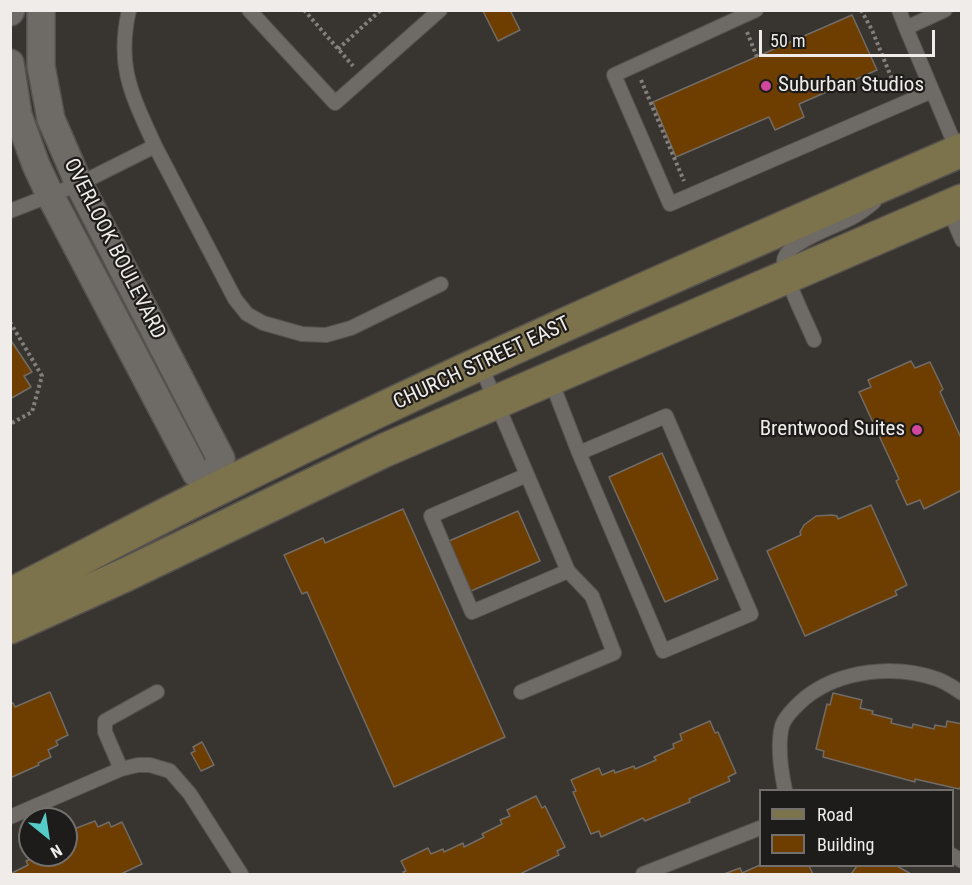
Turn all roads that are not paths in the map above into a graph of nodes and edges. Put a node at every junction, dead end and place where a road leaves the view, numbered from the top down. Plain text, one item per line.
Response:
1 (41, 10) edge
2 (129, 10) edge
3 (249, 10) edge
4 (440, 10) edge
5 (756, 10) edge
6 (899, 10) edge
7 (945, 10) edge
8 (906, 28) junction
9 (10, 63) edge
10 (932, 90) junction
11 (155, 146) junction
12 (960, 154) edge
13 (79, 184) junction
14 (880, 185) junction
15 (50, 195) junction
16 (955, 204) edge
17 (10, 212) edge
18 (962, 240) edge
19 (788, 276) junction
20 (441, 284) dead end
21 (814, 340) dead end
22 (480, 364) junction
23 (550, 378) junction
24 (496, 402) junction
25 (579, 453) junction
26 (527, 475) junction
27 (220, 501) junction
28 (568, 571) junction
29 (10, 596) edge
30 (10, 627) edge
31 (157, 692) dead end
32 (521, 692) dead end
33 (962, 693) edge
34 (121, 769) junction
35 (785, 789) edge
36 (10, 817) edge
37 (759, 828) edge
38 (241, 874) edge
39 (643, 874) edge

1 - 13 street, OVERLOOK BOULEVARD
2 - 11 lane
3 - 4 lane
5 - 10 lane
6 - 8 lane
7 - 8 lane
8 - 10 lane
9 - 15 street, OVERLOOK BOULEVARD
10 - 12 lane
11 - 13 lane
11 - 20 lane
12 - 14 main road, CHURCH STREET EAST
13 - 15 lane
13 - 27 street, OVERLOOK BOULEVARD
14 - 19 lane
14 - 22 main road, CHURCH STREET EAST
15 - 17 lane
15 - 27 street, OVERLOOK BOULEVARD
16 - 18 lane
16 - 19 main road, CHURCH STREET EAST
19 - 21 lane
19 - 23 main road, CHURCH STREET EAST
22 - 24 lane
22 - 27 main road, CHURCH STREET EAST
23 - 24 main road, CHURCH STREET EAST
23 - 25 lane
24 - 26 lane
24 - 27 main road, CHURCH STREET EAST
25 - 25 lane
26 - 28 lane
26 - 28 lane
27 - 29 main road, CHURCH STREET EAST
27 - 30 main road, CHURCH STREET EAST
28 - 32 lane
31 - 34 lane
33 - 35 lane
34 - 36 lane
34 - 38 lane
37 - 39 lane

